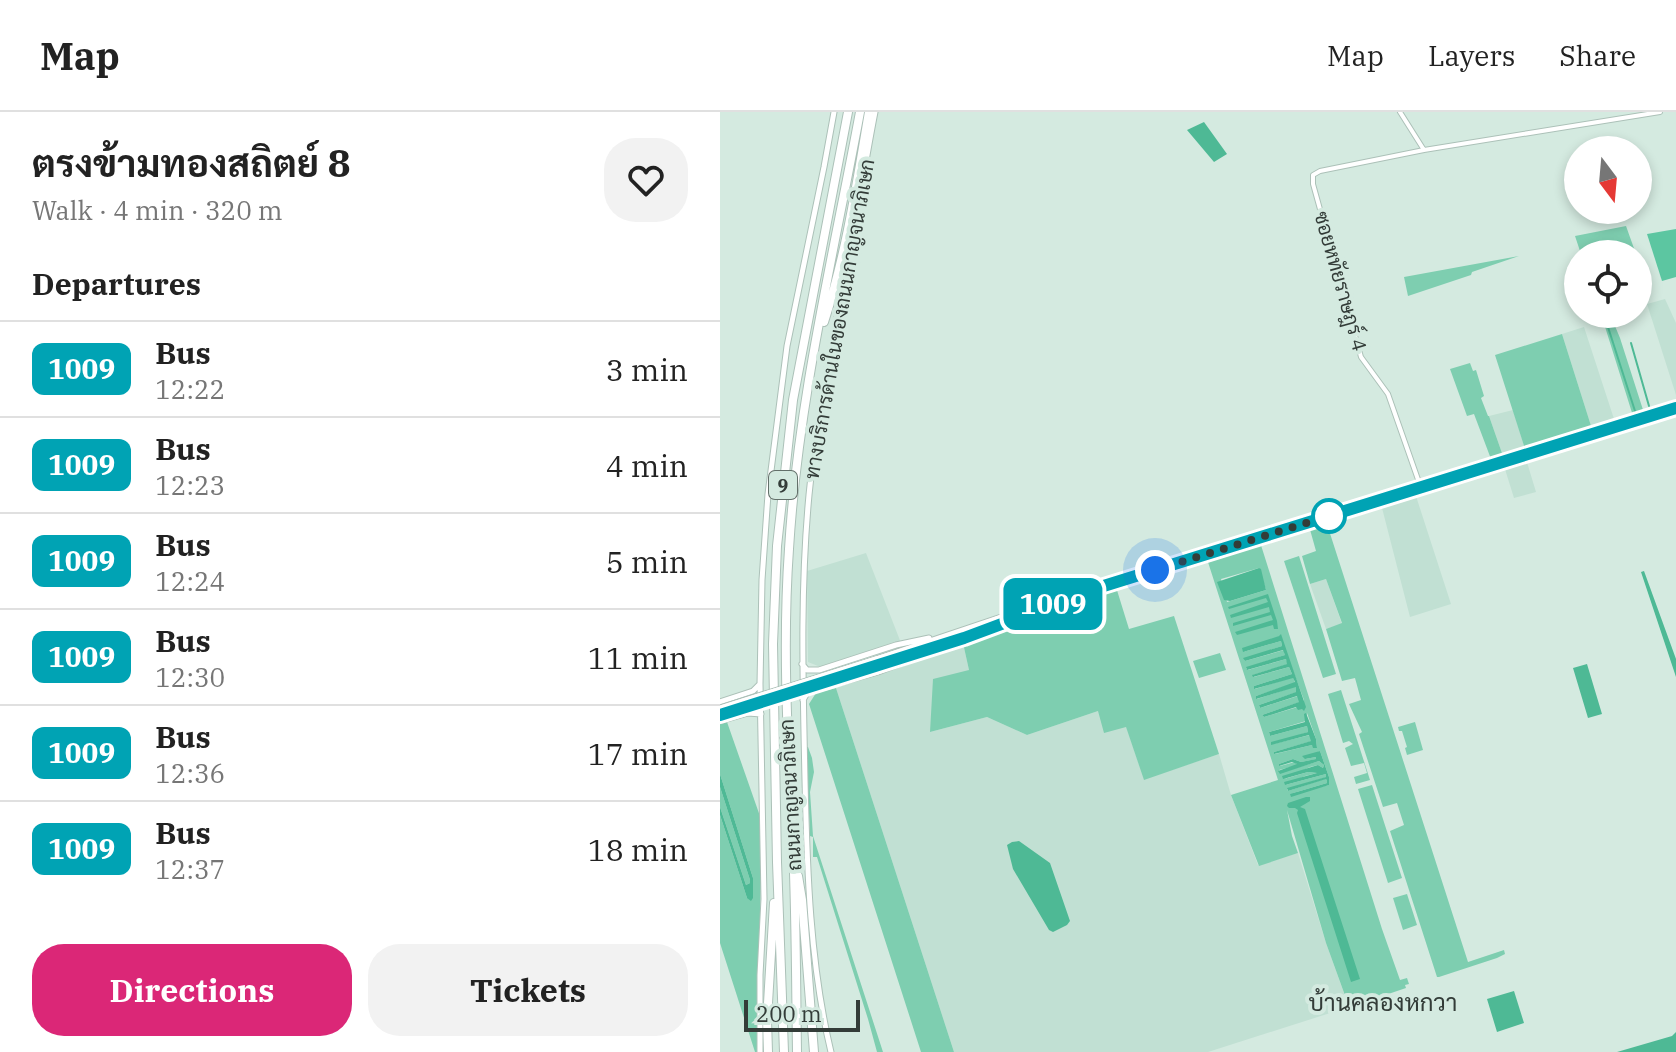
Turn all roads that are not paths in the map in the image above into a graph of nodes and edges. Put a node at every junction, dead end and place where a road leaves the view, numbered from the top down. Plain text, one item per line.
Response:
1 (834, 112) edge
2 (848, 112) edge
3 (860, 112) edge
4 (872, 112) edge
5 (1400, 112) edge
6 (1660, 112) edge
7 (867, 124) junction
8 (1424, 150) junction
9 (851, 161) junction
10 (814, 349) junction
11 (1676, 408) edge
12 (1421, 488) junction
13 (1065, 598) junction
14 (962, 630) junction
15 (964, 638) junction
16 (801, 664) junction
17 (760, 684) junction
18 (736, 697) junction
19 (802, 701) junction
20 (720, 705) edge
21 (742, 714) junction
22 (761, 714) junction
23 (720, 718) edge
24 (793, 848) junction
25 (777, 862) junction
26 (760, 1052) edge
27 (768, 1052) edge
28 (784, 1052) edge
29 (797, 1052) edge
30 (814, 1052) edge
31 (831, 1052) edge

1 - 17 main road
2 - 25 highway, ถนนกาญจนาภิเษก / 9
3 - 9 highway, ถนนกาญจนาภิเษก / 9
4 - 7 highway
4 - 16 main road, ทางบริการด้านในของถนนกาญจนาภิเษก
5 - 8 street
6 - 8 street
7 - 9 highway
7 - 10 highway
8 - 12 street, ซอยหทัยราษฎร์ 4
9 - 10 highway, ถนนกาญจนาภิเษก / 9
10 - 24 highway, ถนนกาญจนาภิเษก / 9
11 - 12 main road
12 - 13 main road
13 - 14 main road
13 - 15 main road
14 - 16 main road
14 - 20 main road, bridge
15 - 19 main road
15 - 23 main road, bridge
16 - 19 main road, ทางบริการด้านในของถนนกาญจนาภิเษก
17 - 18 main road
17 - 22 main road
18 - 20 main road
18 - 21 main road
19 - 31 main road, ทางบริการด้านในของถนนกาญจนาภิเษก
21 - 22 main road
21 - 23 main road
22 - 26 main road
24 - 29 highway, ถนนกาญจนาภิเษก / 9
24 - 30 highway
25 - 27 highway
25 - 28 highway, ถนนกาญจนาภิเษก / 9

